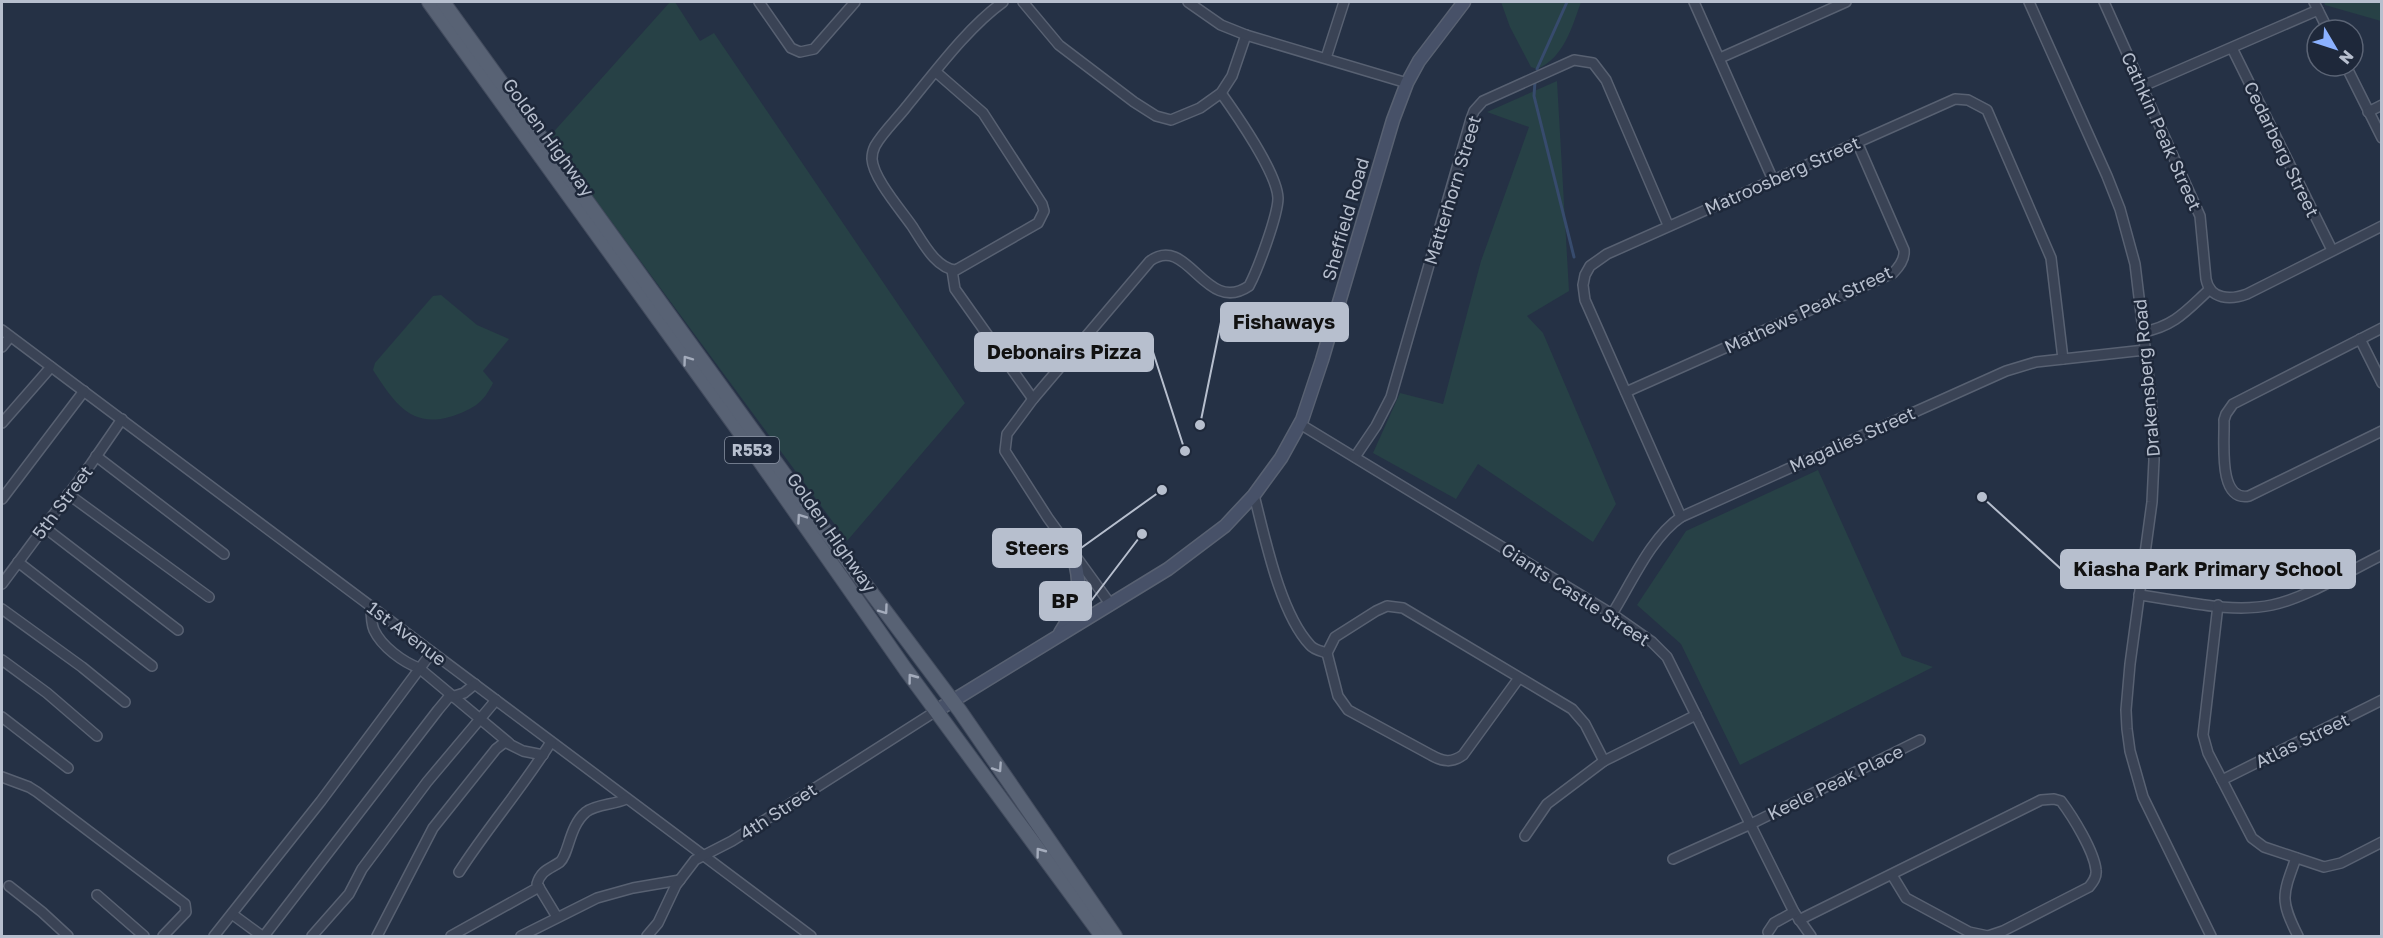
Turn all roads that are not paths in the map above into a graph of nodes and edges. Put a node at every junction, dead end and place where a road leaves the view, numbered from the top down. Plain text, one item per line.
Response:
1 (429, 2) edge
2 (443, 2) edge
3 (759, 2) edge
4 (855, 2) edge
5 (1003, 2) edge
6 (1023, 2) edge
7 (1188, 2) edge
8 (1344, 2) edge
9 (1464, 2) edge
10 (1694, 2) edge
11 (1846, 2) edge
12 (2029, 2) edge
13 (2104, 2) edge
14 (2316, 6) edge
15 (1246, 35) junction
16 (2232, 48) junction
17 (1326, 58) junction
18 (1720, 58) junction
19 (936, 72) junction
20 (2352, 78) edge
21 (1407, 83) junction
22 (2143, 86) junction
23 (1221, 93) junction
24 (2382, 105) edge
25 (2368, 112) junction
26 (2382, 138) edge
27 (1857, 142) junction
28 (1773, 180) junction
29 (1668, 225) junction
30 (2382, 226) edge
31 (2332, 250) junction
32 (952, 270) junction
33 (2210, 289) junction
34 (2382, 328) edge
35 (2, 330) edge
36 (2143, 332) junction
37 (10, 337) junction
38 (2360, 339) junction
39 (2, 347) edge
40 (2145, 350) junction
41 (2063, 359) junction
42 (51, 367) junction
43 (2382, 383) edge
44 (84, 391) junction
45 (1626, 392) junction
46 (1033, 399) junction
47 (122, 419) junction
48 (2, 423) edge
49 (1300, 424) junction
50 (2382, 431) edge
51 (96, 456) junction
52 (1355, 457) junction
53 (68, 494) junction
54 (1254, 495) junction
55 (2, 499) edge
56 (1681, 517) junction
57 (44, 527) junction
58 (1072, 551) junction
59 (224, 554) dead end
60 (2382, 555) edge
61 (18, 562) junction
62 (2, 584) edge
63 (2139, 595) junction
64 (209, 597) dead end
65 (1111, 605) junction
66 (2218, 605) junction
67 (371, 606) junction
68 (2, 609) edge
69 (1612, 614) junction
70 (178, 630) dead end
71 (1057, 636) junction
72 (432, 652) junction
73 (1327, 653) junction
74 (2, 660) edge
75 (152, 666) dead end
76 (419, 668) junction
77 (1519, 678) junction
78 (475, 684) junction
79 (454, 696) junction
80 (496, 700) junction
81 (952, 700) junction
82 (2382, 700) edge
83 (125, 702) dead end
84 (936, 711) junction
85 (1696, 715) junction
86 (2, 717) edge
87 (480, 718) junction
88 (97, 736) dead end
89 (1920, 740) dead end
90 (551, 742) junction
91 (509, 743) junction
92 (543, 755) junction
93 (1604, 761) junction
94 (68, 768) dead end
95 (2, 777) edge
96 (2222, 780) junction
97 (626, 799) junction
98 (1751, 824) junction
99 (1525, 836) dead end
100 (2382, 842) edge
101 (703, 854) junction
102 (2296, 858) junction
103 (1673, 859) dead end
104 (459, 872) dead end
105 (1892, 875) junction
106 (680, 880) junction
107 (9, 886) dead end
108 (539, 887) junction
109 (97, 895) dead end
110 (232, 914) junction
111 (1797, 916) junction
112 (557, 917) junction
113 (1768, 932) dead end
114 (68, 936) edge
115 (144, 936) edge
116 (163, 936) edge
117 (214, 936) edge
118 (263, 936) edge
119 (312, 936) edge
120 (376, 936) edge
121 (450, 936) edge
122 (521, 936) edge
123 (647, 936) edge
124 (811, 936) edge
125 (1102, 936) edge
126 (1115, 936) edge
127 (1811, 936) edge
128 (2211, 936) edge
129 (2298, 936) edge

84 -> 1 main road, Golden Highway / R553
2 -> 81 main road, Golden Highway / R553
3 - 4 street
5 - 19 street
6 - 23 street
7 - 15 street
8 - 17 street
9 - 21 street, Sheffield Road
10 - 18 street
11 - 18 street
12 - 36 street, Drakensberg Road
13 - 22 street, Cathkin Peak Street
14 - 16 street
15 - 17 street
15 - 23 street
16 - 22 street
16 - 31 street, Cedarberg Street
17 - 21 street
18 - 28 street
19 - 32 street
19 - 32 street
20 - 25 street
21 - 49 street, Sheffield Road
22 - 33 street, Cathkin Peak Street
23 - 46 street
24 - 25 street
25 - 26 street
27 - 28 street, Matroosberg Street
27 - 41 street, Matroosberg Street
27 - 45 street, Mathews Peak Street
28 - 29 street, Matroosberg Street
29 - 45 street, Matroosberg Street
29 - 52 street, Matterhorn Street
30 - 31 street
31 - 33 street
32 - 46 street
33 - 36 street
34 - 38 street
35 - 37 street, 1st Avenue
36 - 40 street, Drakensberg Road
37 - 39 street
37 - 42 street, 1st Avenue
38 - 43 street
38 - 50 street
40 - 41 street, Magalies Street
40 - 63 street, Drakensberg Road
41 - 56 street, Magalies Street
42 - 44 street, 1st Avenue
42 - 48 street
44 - 47 street, 1st Avenue
44 - 55 street
45 - 56 street, Matroosberg Street
46 - 58 street
47 - 51 street, 5th Street
47 - 67 street, 1st Avenue
49 - 52 street, Giants Castle Street
49 - 54 street, Sheffield Road
51 - 53 street, 5th Street
51 - 59 street
52 - 69 street, Giants Castle Street
53 - 57 street, 5th Street
53 - 64 street
54 - 65 street, Sheffield Road
54 - 73 street
56 - 69 street, Magalies Street
57 - 61 street, 5th Street
57 - 70 street
58 - 65 street
58 - 71 street
60 - 66 street
61 - 62 street, 5th Street
61 - 75 street
63 - 66 street
63 - 128 street, Drakensberg Road
65 - 71 street, Sheffield Road
66 - 96 street
67 - 72 street, 1st Avenue
67 - 76 street
68 - 83 street
69 - 85 street, Giants Castle Street
71 - 81 street, Sheffield Road
72 - 76 street
72 - 78 street, 1st Avenue
73 - 77 street
73 - 77 street
74 - 88 street
76 - 79 street
76 - 110 street
77 - 93 street
78 - 79 street
78 - 80 street, 1st Avenue
79 - 87 street
79 - 118 street
80 - 87 street
80 - 90 street, 1st Avenue
81 - 84 street, Sheffield Road
81 -> 126 main road, Golden Highway / R553
82 - 96 street, Atlas Street
84 - 101 street, 4th Street
125 -> 84 main road, Golden Highway / R553
85 - 93 street
85 - 98 street, Giants Castle Street
86 - 94 street
87 - 91 street
87 - 119 street
89 - 98 street, Keele Peak Place
90 - 92 street
90 - 97 street, 1st Avenue
91 - 92 street
91 - 120 street
92 - 104 street
93 - 99 street
95 - 116 street
96 - 102 street
97 - 101 street, 1st Avenue
97 - 108 street
98 - 103 street, Keele Peak Place
98 - 111 street, Giants Castle Street
100 - 102 street
101 - 106 street, 4th Street
101 - 124 street, 1st Avenue
102 - 129 street
105 - 105 street
105 - 111 street
106 - 112 street
106 - 123 street, 4th Street
107 - 114 street
108 - 112 street
108 - 121 street
109 - 115 street
110 - 117 street
110 - 118 street
111 - 113 street
111 - 127 street, Giants Castle Street
112 - 122 street

